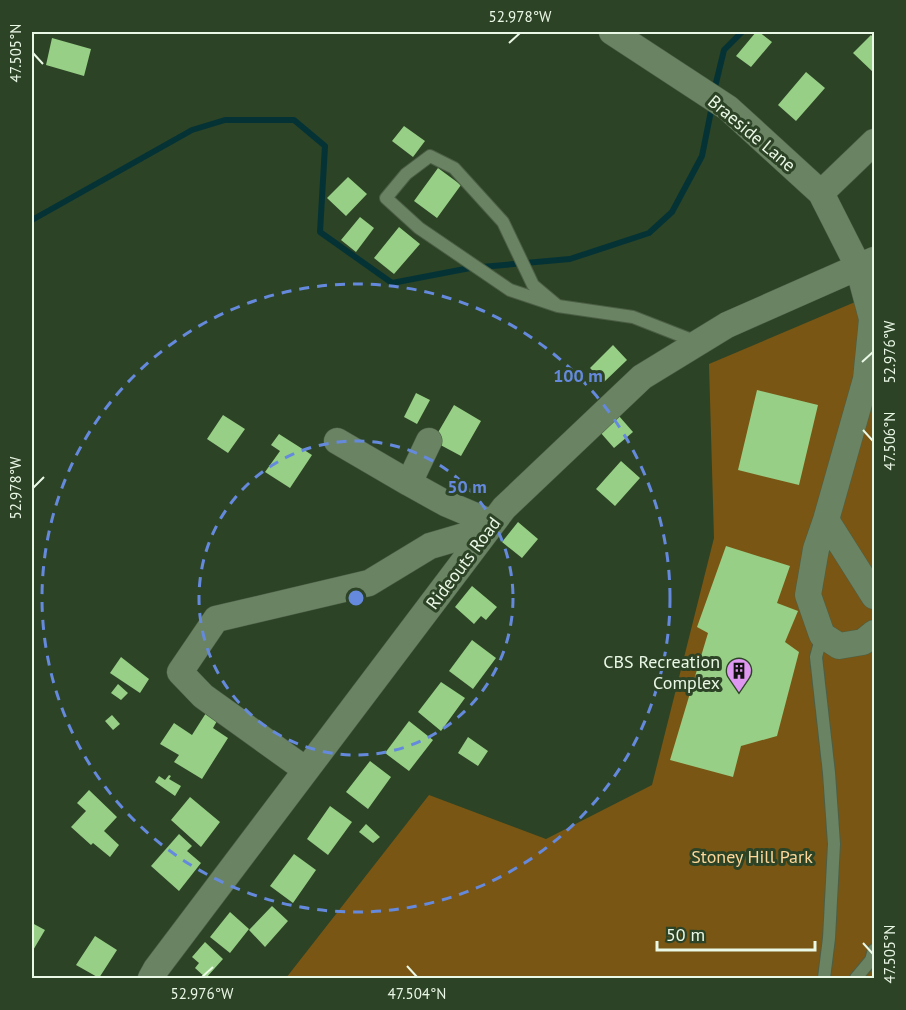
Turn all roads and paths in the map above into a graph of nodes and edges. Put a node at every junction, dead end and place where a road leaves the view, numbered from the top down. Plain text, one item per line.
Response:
1 (612, 32) edge
2 (874, 142) edge
3 (821, 193) junction
4 (866, 263) edge
5 (558, 306) junction
6 (698, 343) junction
7 (338, 441) dead end
8 (429, 441) dead end
9 (409, 483) junction
10 (826, 520) junction
11 (490, 526) junction
12 (874, 596) edge
13 (874, 633) edge
14 (822, 635) junction
15 (306, 770) junction
16 (873, 955) edge
17 (151, 978) edge
18 (824, 978) edge
19 (856, 978) edge

1 - 3 street, Braeside Lane
2 - 3 street
3 - 4 street, Braeside Lane
4 - 6 street, Rideouts Road
4 - 10 street, Braeside Lane
5 - 5 lane
5 - 6 lane
6 - 11 street, Rideouts Road
7 - 9 street
8 - 9 street
9 - 11 street
10 - 12 street
10 - 14 street, Braeside Lane
11 - 15 street, Rideouts Road
11 - 15 street
13 - 14 street
14 - 18 lane
15 - 17 street, Rideouts Road
16 - 19 lane

